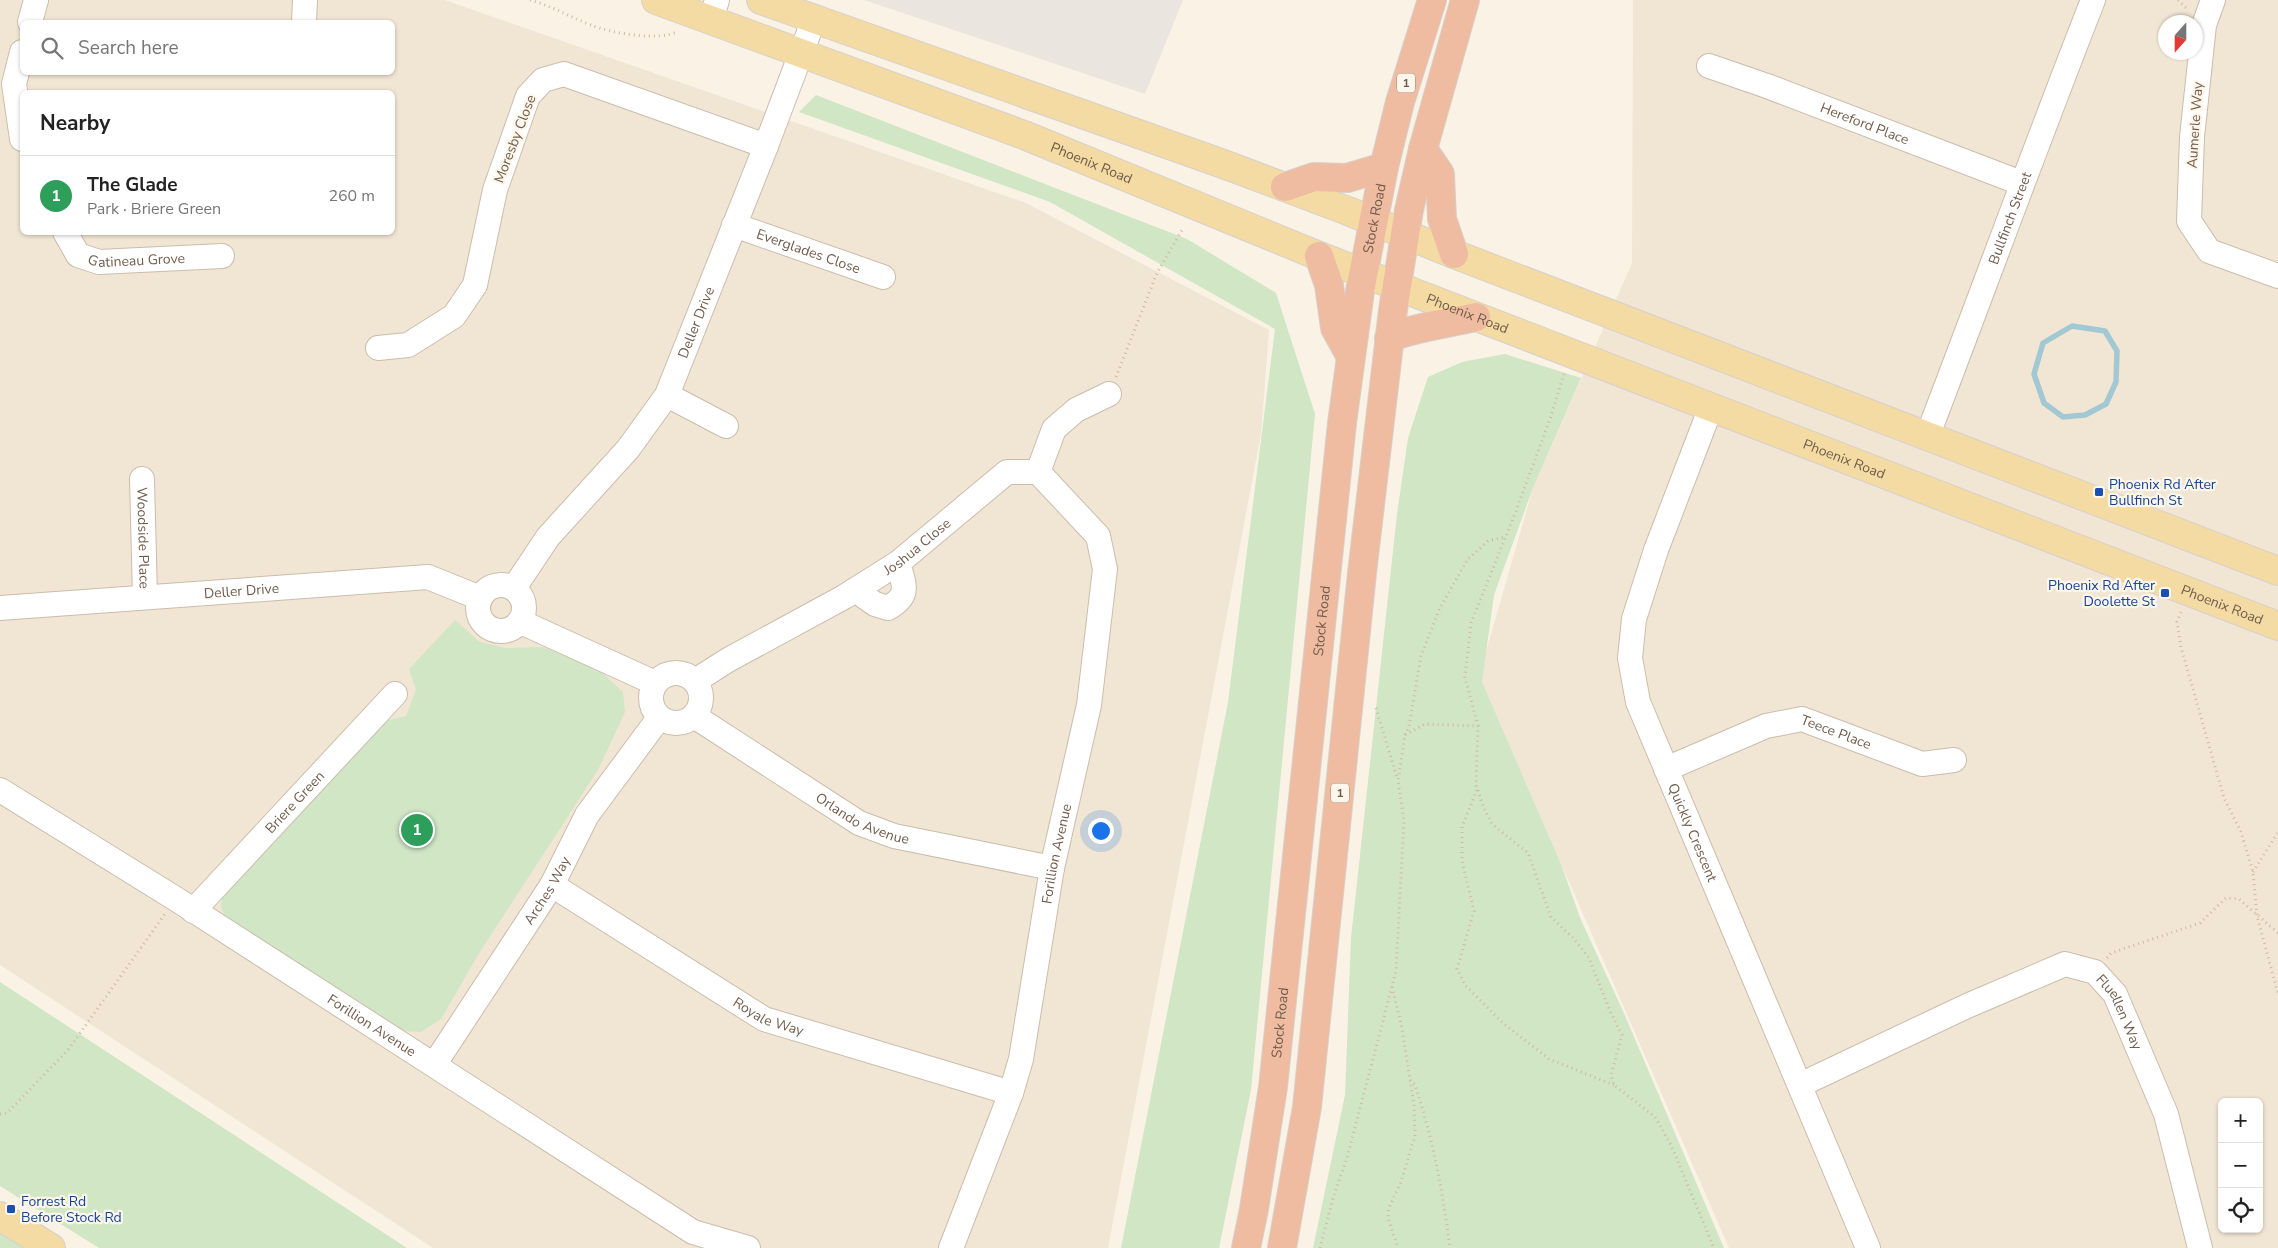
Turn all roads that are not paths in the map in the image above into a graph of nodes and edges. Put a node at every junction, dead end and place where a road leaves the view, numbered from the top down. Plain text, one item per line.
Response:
1 (36, 0) edge
2 (306, 0) edge
3 (656, 0) edge
4 (760, 0) edge
5 (1432, 0) edge
6 (1465, 0) edge
7 (2093, 0) edge
8 (2213, 0) edge
9 (714, 10) edge
10 (685, 12) edge
11 (814, 19) junction
12 (31, 20) edge
13 (304, 20) edge
14 (802, 54) junction
15 (20, 60) edge
16 (1709, 66) dead end
17 (20, 125) edge
18 (766, 146) junction
19 (1423, 149) junction
20 (1384, 167) junction
21 (2021, 183) junction
22 (1285, 187) junction
23 (1372, 221) junction
24 (734, 225) junction
25 (67, 235) edge
26 (1405, 235) junction
27 (1454, 254) junction
28 (222, 256) dead end
29 (1319, 256) junction
30 (1363, 272) junction
31 (2278, 276) edge
32 (883, 277) dead end
33 (1396, 285) junction
34 (1476, 317) junction
35 (1389, 338) junction
36 (378, 348) dead end
37 (1350, 355) junction
38 (1109, 394) road end
39 (667, 395) junction
40 (1711, 407) junction
41 (726, 426) dead end
42 (1927, 437) junction
43 (1038, 472) junction
44 (142, 478) dead end
45 (898, 563) junction
46 (2278, 571) edge
47 (514, 588) junction
48 (855, 590) junction
49 (145, 597) junction
50 (480, 598) junction
51 (0, 608) edge
52 (521, 622) junction
53 (2278, 626) edge
54 (695, 681) junction
55 (655, 683) junction
56 (395, 694) dead end
57 (694, 716) junction
58 (659, 718) junction
59 (1954, 760) dead end
60 (1666, 769) junction
61 (0, 790) edge
62 (1052, 868) junction
63 (552, 885) junction
64 (184, 905) junction
65 (434, 1065) junction
66 (1800, 1085) junction
67 (1011, 1093) junction
68 (0, 1216) edge
69 (51, 1248) edge
70 (748, 1248) edge
71 (951, 1248) edge
72 (1246, 1248) edge
73 (1282, 1248) edge
74 (1868, 1248) edge
75 (2200, 1248) edge

1 - 12 street
2 - 13 street
3 - 10 main road, Phoenix Road
4 - 11 main road
5 - 20 highway, Stock Road / 1
6 - 19 highway, 1
7 - 21 street, Bullfinch Street
8 - 31 street, Aumerle Way
9 - 10 main road, Phoenix Road
9 - 14 main road, Phoenix Road
11 - 14 street, Deller Drive
11 - 22 main road
14 - 18 street, Deller Drive
14 - 29 main road, Phoenix Road
15 - 17 street
16 - 21 street, Hereford Place
18 - 24 street, Deller Drive
18 - 36 street, Moresby Close
19 - 26 highway, 1
19 - 27 highway
20 - 22 highway
20 - 23 highway, Stock Road / 1
21 - 42 street, Bullfinch Street
22 - 23 main road
23 - 26 main road
23 - 30 highway, Stock Road / 1
24 - 32 street, Everglades Close
24 - 39 street, Deller Drive
25 - 28 street, Gatineau Grove
26 - 27 main road
26 - 33 highway, 1
27 - 42 main road
29 - 30 main road, Phoenix Road
29 - 37 highway
30 - 33 main road, Phoenix Road
30 - 37 highway, Stock Road / 1
33 - 34 main road, Phoenix Road
33 - 35 highway, 1
34 - 35 highway
34 - 40 main road, Phoenix Road
35 - 73 highway, 1
37 - 72 highway, Stock Road / 1
38 - 43 street
39 - 41 street
39 - 47 street, Deller Drive
40 - 53 main road, Phoenix Road
40 - 60 street, Quickly Crescent
42 - 46 main road
43 - 45 street, Joshua Close
43 - 62 street, Forillion Avenue
44 - 49 street, Woodside Place
45 - 48 street, Joshua Close
45 - 48 street
47 - 50 street
47 - 52 street
48 - 54 street, Joshua Close
49 - 50 street, Deller Drive
49 - 51 street, Deller Drive
50 - 52 street
52 - 55 street
54 - 55 street
54 - 57 street
55 - 58 street
56 - 64 street, Briere Green
57 - 58 street
57 - 62 street, Orlando Avenue
58 - 63 street, Arches Way
59 - 60 street, Teece Place
60 - 66 street, Quickly Crescent
61 - 64 street, Forillion Avenue
62 - 67 street, Forillion Avenue
63 - 65 street, Arches Way
63 - 67 street, Royale Way
64 - 65 street, Forillion Avenue
65 - 70 street, Forillion Avenue
66 - 74 street, Quickly Crescent
66 - 75 street, Fluellen Way
67 - 71 street, Forillion Avenue
68 - 69 main road

